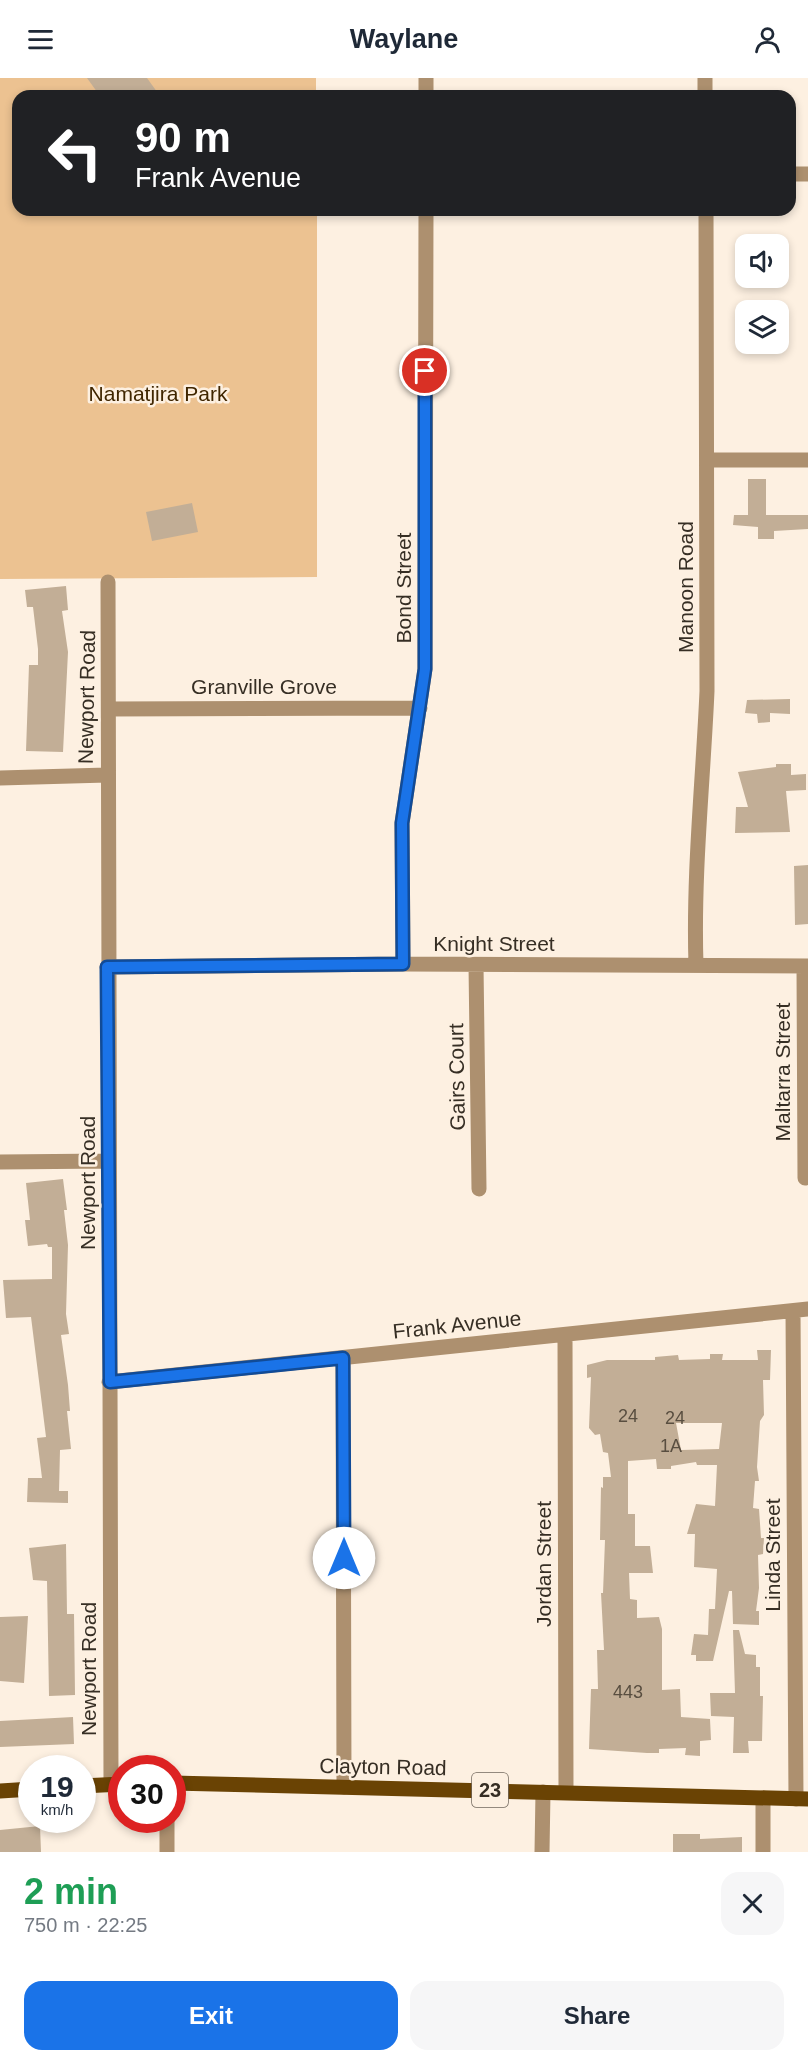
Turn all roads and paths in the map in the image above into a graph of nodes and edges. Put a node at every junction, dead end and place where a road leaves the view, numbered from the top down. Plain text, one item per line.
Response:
1 (426, 216) edge
2 (706, 216) edge
3 (707, 460) junction
4 (808, 460) edge
5 (108, 582) dead end
6 (420, 708) junction
7 (109, 709) junction
8 (107, 775) junction
9 (0, 778) edge
10 (403, 964) junction
11 (696, 964) junction
12 (477, 965) junction
13 (806, 966) edge
14 (107, 967) junction
15 (109, 1161) junction
16 (0, 1162) edge
17 (805, 1178) dead end
18 (479, 1189) dead end
19 (800, 1310) edge
20 (565, 1335) junction
21 (343, 1358) junction
22 (110, 1382) junction
23 (116, 1755) edge
24 (186, 1783) edge
25 (344, 1787) junction
26 (18, 1790) edge
27 (0, 1791) edge
28 (543, 1792) junction
29 (566, 1792) junction
30 (763, 1798) junction
31 (802, 1799) edge
32 (167, 1833) edge
33 (168, 1852) edge
34 (542, 1852) edge
35 (763, 1852) edge

1 - 6 street, Bond Street
2 - 3 street, Manoon Road
3 - 4 street
3 - 11 street, Manoon Road
5 - 7 street, Newport Road
6 - 7 street, Granville Grove
6 - 10 street, Bond Street
7 - 8 street, Newport Road
8 - 9 street
8 - 14 street, Newport Road
10 - 12 street, Knight Street
10 - 14 street, Knight Street
11 - 12 street, Knight Street
11 - 13 street, Knight Street
12 - 18 street, Gairs Court
13 - 17 street, Maltarra Street
14 - 15 street, Newport Road
15 - 16 street
15 - 22 street, Newport Road
19 - 20 street, Frank Avenue
19 - 31 street, Linda Street
20 - 21 street, Frank Avenue
20 - 29 street, Jordan Street
21 - 22 street, Frank Avenue
21 - 25 street
22 - 23 street, Newport Road
24 - 25 main road, Clayton Road / 23
25 - 28 main road, Clayton Road / 23
26 - 27 main road
28 - 29 main road, Clayton Road / 23
28 - 34 street
29 - 30 main road, Clayton Road / 23
30 - 31 main road, Clayton Road / 23
30 - 35 street
32 - 33 street

